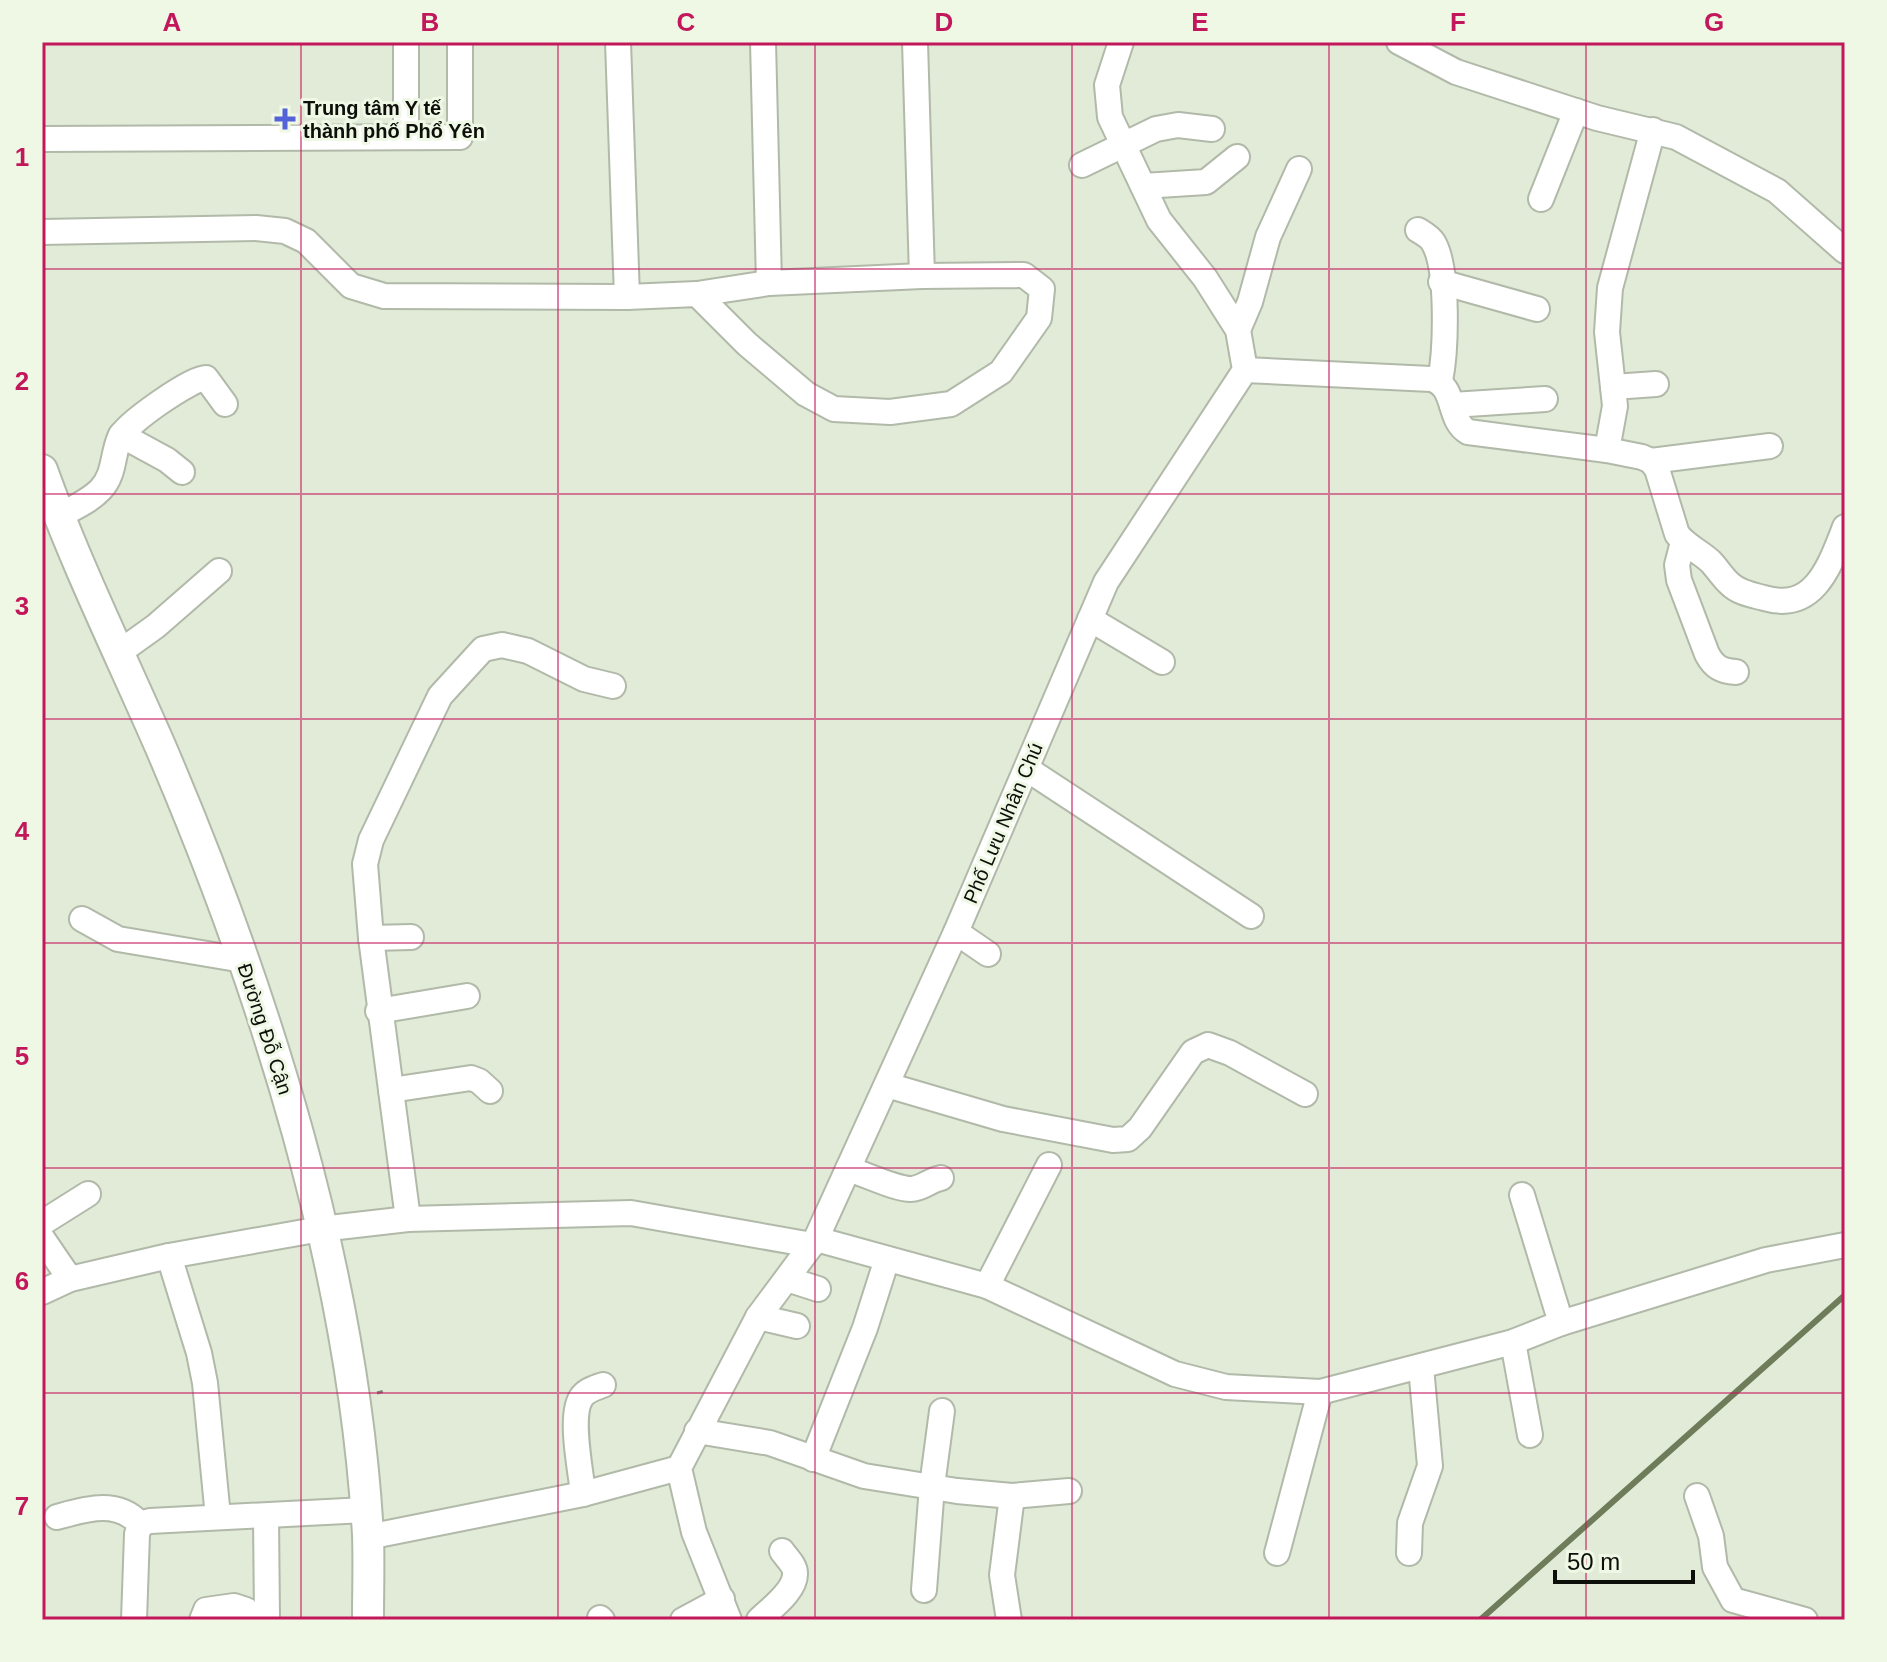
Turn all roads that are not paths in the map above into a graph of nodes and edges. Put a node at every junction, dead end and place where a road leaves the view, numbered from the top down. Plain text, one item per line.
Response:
1 (406, 42) edge
2 (460, 42) edge
3 (618, 42) edge
4 (763, 42) edge
5 (915, 42) edge
6 (1121, 42) edge
7 (1399, 42) edge
8 (1576, 111) junction
9 (1212, 129) dead end
10 (1653, 130) junction
11 (406, 137) junction
12 (42, 139) edge
13 (1123, 144) junction
14 (1237, 157) dead end
15 (1082, 165) dead end
16 (1299, 169) dead end
17 (1143, 186) junction
18 (1541, 199) dead end
19 (1418, 230) dead end
20 (42, 232) edge
21 (1845, 251) edge
22 (922, 276) junction
23 (1441, 282) junction
24 (769, 283) junction
25 (697, 294) junction
26 (627, 297) junction
27 (1537, 309) dead end
28 (1238, 330) junction
29 (1245, 370) junction
30 (1440, 381) junction
31 (1656, 384) dead end
32 (1613, 387) junction
33 (1545, 399) dead end
34 (225, 404) dead end
35 (1452, 405) junction
36 (121, 435) junction
37 (1770, 446) dead end
38 (1607, 450) junction
39 (1651, 461) junction
40 (42, 470) edge
41 (182, 472) dead end
42 (52, 512) edge
43 (1845, 527) edge
44 (1683, 542) junction
45 (219, 571) dead end
46 (1090, 619) junction
47 (117, 654) junction
48 (1162, 662) dead end
49 (1736, 672) dead end
50 (613, 686) dead end
51 (1027, 769) junction
52 (1251, 916) dead end
53 (82, 919) dead end
54 (956, 932) junction
55 (411, 937) dead end
56 (371, 938) junction
57 (988, 954) dead end
58 (243, 960) junction
59 (467, 996) dead end
60 (378, 1011) junction
61 (887, 1085) junction
62 (391, 1090) junction
63 (490, 1091) dead end
64 (1305, 1094) dead end
65 (1049, 1165) dead end
66 (848, 1169) junction
67 (941, 1178) dead end
68 (88, 1194) dead end
69 (1522, 1195) dead end
70 (408, 1219) junction
71 (42, 1223) edge
72 (321, 1229) junction
73 (42, 1238) edge
74 (814, 1242) junction
75 (1845, 1245) edge
76 (169, 1256) junction
77 (887, 1259) junction
78 (70, 1279) junction
79 (787, 1279) junction
80 (987, 1286) junction
81 (818, 1289) dead end
82 (42, 1292) edge
83 (758, 1317) junction
84 (1561, 1323) junction
85 (797, 1326) dead end
86 (1513, 1342) junction
87 (1421, 1367) junction
88 (603, 1385) dead end
89 (1320, 1392) junction
90 (942, 1411) dead end
91 (697, 1431) junction
92 (1530, 1435) dead end
93 (813, 1459) junction
94 (679, 1468) junction
95 (932, 1486) junction
96 (1069, 1491) dead end
97 (583, 1494) junction
98 (1012, 1496) junction
99 (1697, 1496) dead end
100 (266, 1516) junction
101 (57, 1517) dead end
102 (218, 1517) junction
103 (367, 1523) junction
104 (140, 1524) junction
105 (782, 1551) dead end
106 (1277, 1553) dead end
107 (1409, 1553) dead end
108 (924, 1590) dead end
109 (725, 1610) edge
110 (134, 1620) edge
111 (202, 1620) edge
112 (248, 1620) edge
113 (267, 1620) edge
114 (368, 1620) edge
115 (683, 1620) edge
116 (759, 1620) edge
117 (1009, 1620) edge
118 (1805, 1620) edge

1 - 11 street
2 - 11 street
3 - 26 street
4 - 24 street
5 - 22 street
6 - 13 street
7 - 8 street
8 - 10 street
8 - 18 street
9 - 13 street
10 - 21 street
10 - 32 street
11 - 12 street
13 - 15 street
13 - 17 street
14 - 17 street
16 - 28 street
17 - 28 street
19 - 23 street
20 - 26 street
22 - 24 street
22 - 25 street
23 - 27 street
23 - 30 street
24 - 25 street
25 - 26 street
28 - 29 street
29 - 30 street
29 - 46 street, Phố Lưu Nhân Chú
30 - 35 street
31 - 32 street
32 - 38 street
33 - 35 street
34 - 36 street
35 - 38 street
36 - 41 street
36 - 42 street
37 - 39 street
38 - 39 street
39 - 44 street
40 - 42 main road, Đường Đỗ Cận
42 - 47 main road, Đường Đỗ Cận
43 - 44 street
44 - 49 street
45 - 47 street
46 - 48 street
46 - 51 street, Phố Lưu Nhân Chú
47 - 58 main road, Đường Đỗ Cận
50 - 56 street
51 - 52 street
51 - 54 street, Phố Lưu Nhân Chú
53 - 58 street
54 - 57 street
54 - 61 street, Phố Lưu Nhân Chú
55 - 56 street
56 - 60 street
58 - 72 main road, Đường Đỗ Cận
59 - 60 street
60 - 62 street
61 - 64 street
61 - 66 street, Phố Lưu Nhân Chú
62 - 63 street
62 - 70 street
65 - 80 street
66 - 67 street
66 - 74 street, Phố Lưu Nhân Chú
68 - 71 street
69 - 84 street
70 - 72 street
70 - 74 street
72 - 76 street
72 - 103 main road, Đường Đỗ Cận
73 - 78 street
74 - 77 street
74 - 79 street, Phố Lưu Nhân Chú
75 - 84 street
76 - 78 street
76 - 102 street
77 - 80 street
77 - 93 street
78 - 82 street
79 - 81 street
79 - 83 street, Phố Lưu Nhân Chú
80 - 89 street
83 - 85 street
83 - 91 street, Phố Lưu Nhân Chú
84 - 86 street
86 - 87 street
86 - 92 street
87 - 89 street
87 - 107 street
88 - 97 street
89 - 106 street
90 - 95 street
91 - 93 street
91 - 94 street, Phố Lưu Nhân Chú
93 - 95 street
94 - 97 street
94 - 109 street
95 - 98 street
95 - 108 street
96 - 98 street
97 - 103 street
98 - 117 street
99 - 118 street
100 - 102 street
100 - 103 street
100 - 113 street
101 - 104 street
102 - 104 street
103 - 114 main road, Đường Đỗ Cận
104 - 110 street
105 - 116 street
109 - 115 street
111 - 112 street

